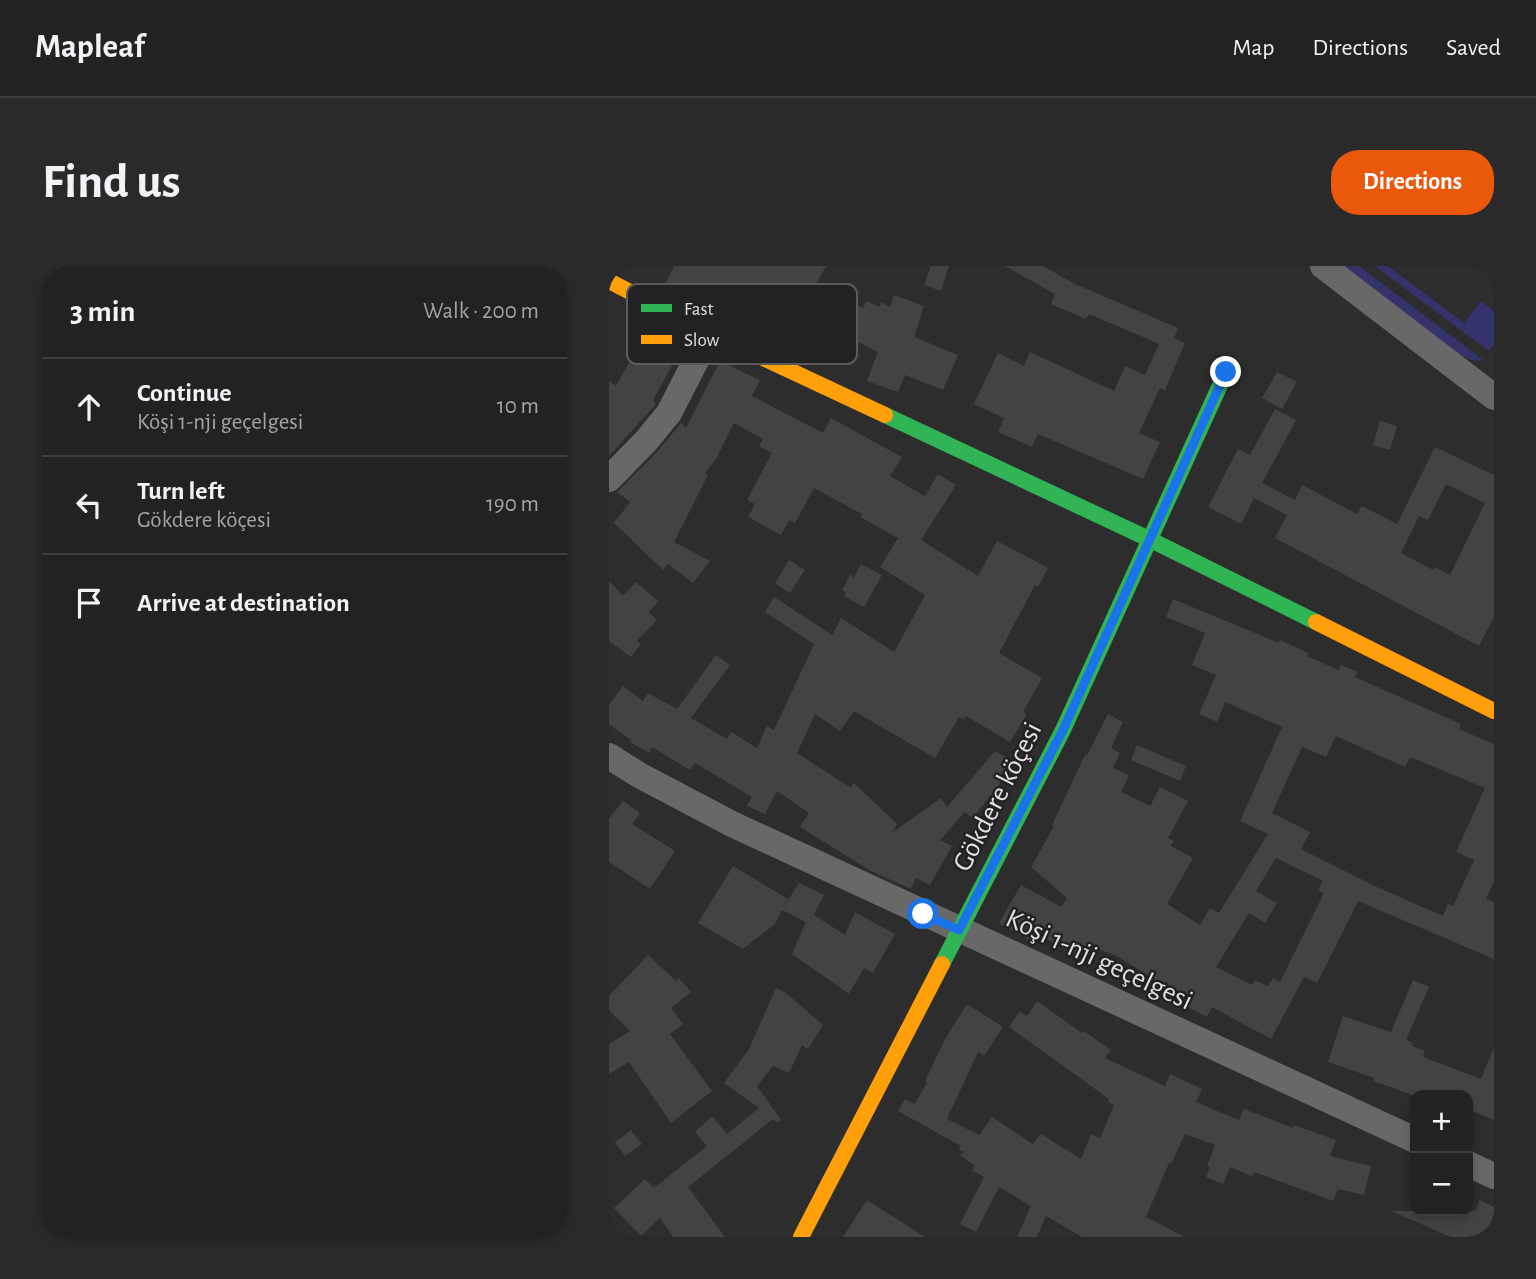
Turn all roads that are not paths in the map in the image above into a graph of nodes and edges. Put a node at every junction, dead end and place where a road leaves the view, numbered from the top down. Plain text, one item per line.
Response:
1 (1323, 266) edge
2 (609, 281) edge
3 (627, 290) edge
4 (694, 364) edge
5 (776, 364) edge
6 (1226, 372) dead end
7 (1494, 397) edge
8 (609, 478) edge
9 (1151, 540) junction
10 (1494, 711) edge
11 (609, 756) edge
12 (959, 930) junction
13 (1410, 1138) edge
14 (1473, 1166) edge
15 (1494, 1176) edge
16 (801, 1237) edge

1 - 7 street
2 - 3 street
4 - 8 street
5 - 9 street
6 - 9 street, Gökdere köçesi
9 - 10 street
9 - 12 street, Gökdere köçesi
11 - 12 street, Köşi 1-nji geçelgesi
12 - 13 street, Köşi 1-nji geçelgesi
12 - 16 street, Gökdere köçesi
14 - 15 street

